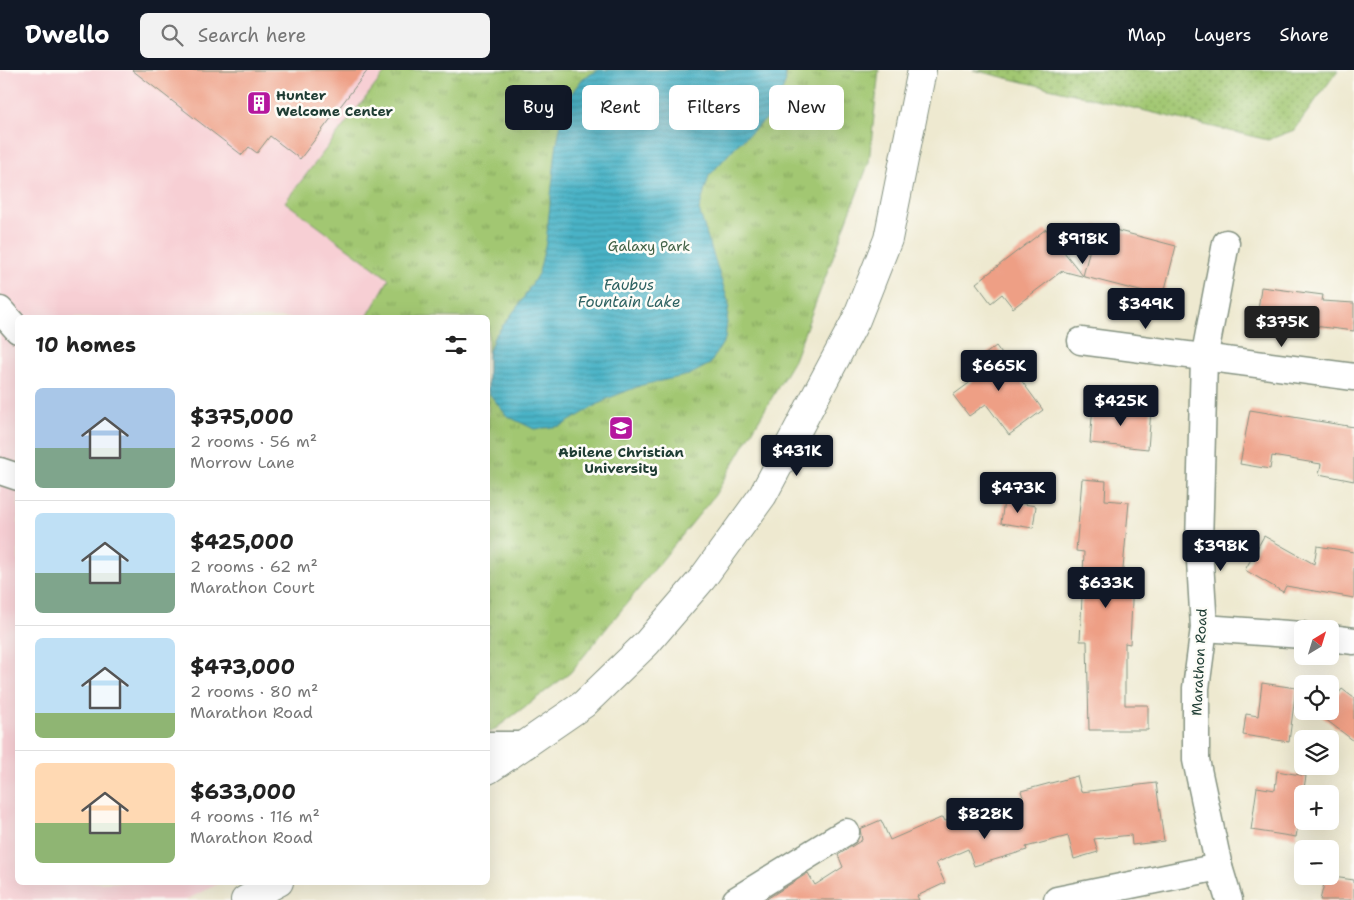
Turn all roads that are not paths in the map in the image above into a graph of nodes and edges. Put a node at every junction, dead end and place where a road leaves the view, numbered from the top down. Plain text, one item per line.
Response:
1 (922, 70) edge
2 (1226, 243) dead end
3 (0, 310) edge
4 (15, 327) edge
5 (1081, 341) dead end
6 (1204, 359) junction
7 (1354, 378) edge
8 (0, 472) edge
9 (15, 476) edge
10 (1204, 628) junction
11 (1294, 634) edge
12 (1339, 639) edge
13 (1354, 641) edge
14 (490, 744) edge
15 (526, 744) junction
16 (490, 769) edge
17 (846, 832) dead end
18 (1219, 867) junction
19 (246, 885) edge
20 (273, 885) edge
21 (235, 900) edge
22 (245, 900) edge
23 (736, 900) edge
24 (1057, 900) edge
25 (1229, 900) edge

1 - 15 main road
2 - 6 street, Marathon Road
3 - 4 street
5 - 6 street
6 - 7 street
6 - 10 street, Marathon Road
8 - 9 street
10 - 11 street
10 - 18 street, Marathon Road
12 - 13 street
14 - 15 street
15 - 16 main road
17 - 23 street
18 - 24 street
18 - 25 street, Marathon Road
19 - 21 street
20 - 22 main road

